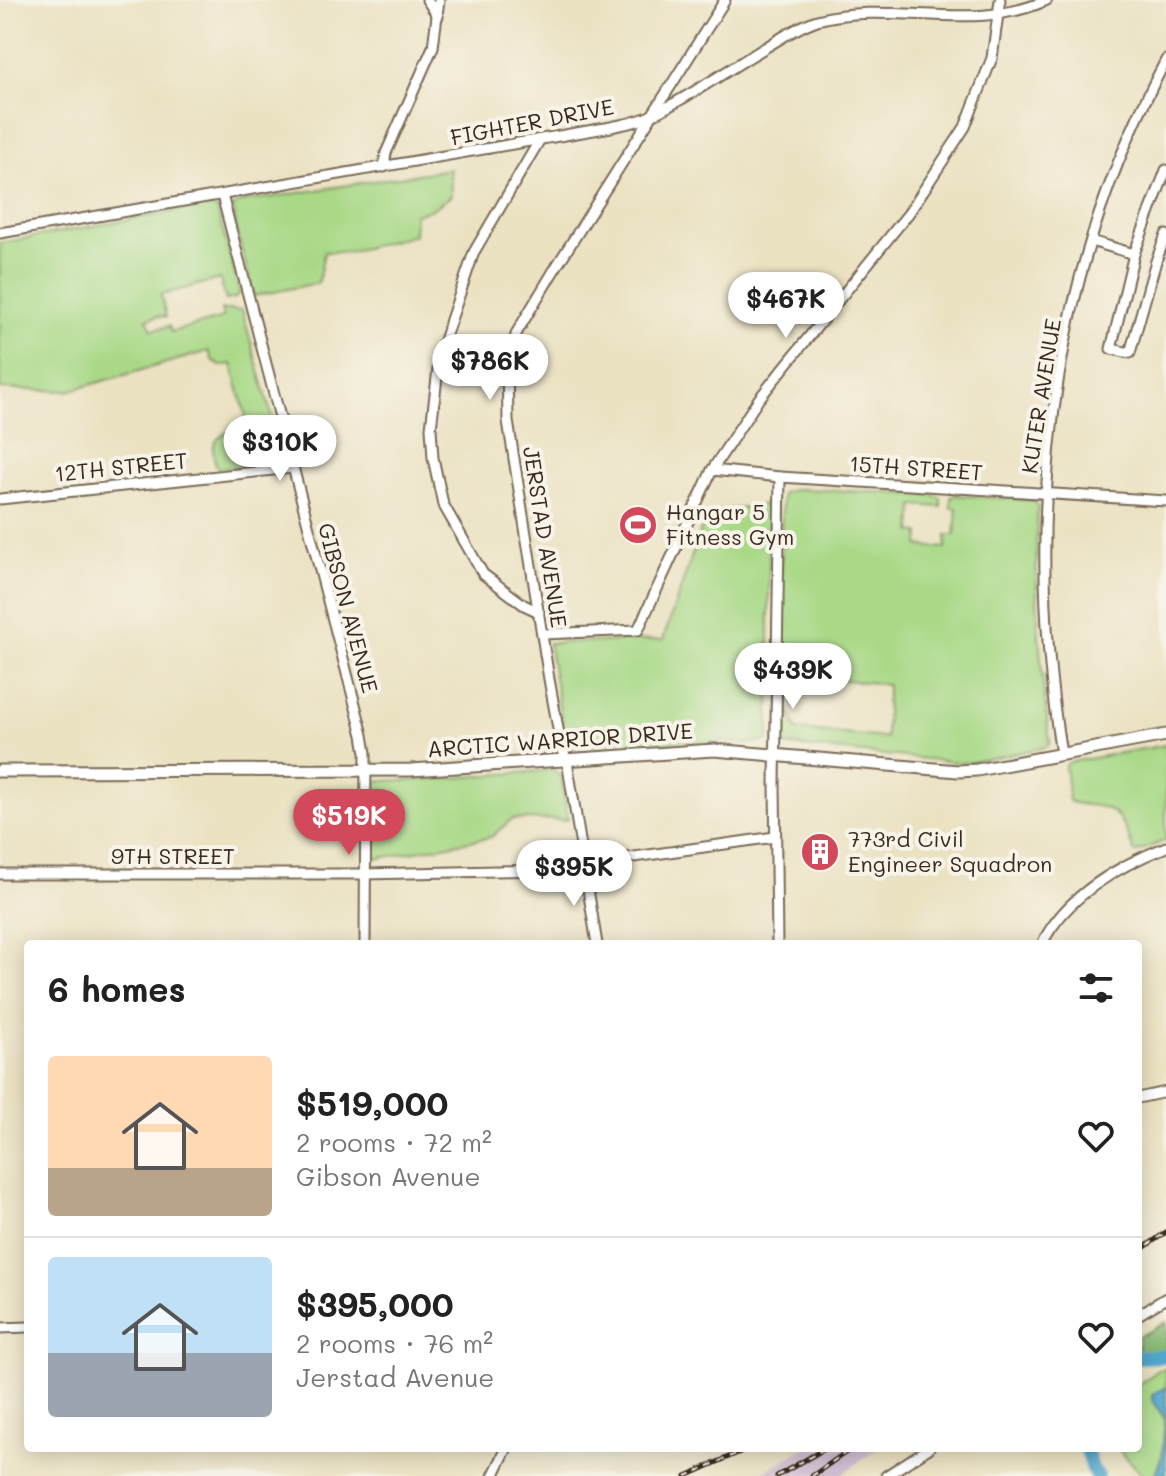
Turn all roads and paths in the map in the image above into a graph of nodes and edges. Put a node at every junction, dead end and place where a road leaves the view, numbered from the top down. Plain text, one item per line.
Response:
1 (427, 0) edge
2 (439, 0) edge
3 (725, 0) edge
4 (1000, 0) edge
5 (1047, 0) edge
6 (998, 14) junction
7 (438, 16) junction
8 (1166, 60) edge
9 (651, 116) junction
10 (539, 141) junction
11 (384, 167) junction
12 (1166, 170) edge
13 (222, 195) junction
14 (0, 233) edge
15 (1166, 235) edge
16 (1091, 241) junction
17 (1134, 254) junction
18 (293, 468) junction
19 (712, 470) junction
20 (780, 477) junction
21 (1045, 494) junction
22 (0, 499) edge
23 (1166, 501) edge
24 (539, 612) junction
25 (543, 634) junction
26 (1166, 735) edge
27 (775, 753) junction
28 (1061, 754) junction
29 (567, 761) junction
30 (365, 770) junction
31 (0, 771) edge
32 (775, 837) junction
33 (1166, 847) edge
34 (583, 866) junction
35 (0, 874) edge
36 (365, 874) junction
37 (365, 940) edge
38 (596, 940) edge
39 (777, 940) edge
40 (1044, 940) edge
41 (1166, 1092) edge
42 (1142, 1097) edge
43 (1166, 1298) edge
44 (1142, 1313) edge
45 (24, 1327) edge
46 (0, 1328) edge
47 (505, 1452) edge
48 (923, 1452) edge
49 (493, 1476) edge
50 (886, 1476) edge

1 - 7 street
2 - 7 street
3 - 9 street, JERSTAD AVENUE
4 - 6 street
5 - 6 street, FIGHTER DRIVE
6 - 9 street, FIGHTER DRIVE
6 - 19 street
7 - 11 street
8 - 16 street, KUTER AVENUE
9 - 10 street, FIGHTER DRIVE
9 - 24 street, JERSTAD AVENUE
10 - 11 street, FIGHTER DRIVE
10 - 24 street
11 - 13 street, FIGHTER DRIVE
12 - 17 street
13 - 14 street, FIGHTER DRIVE
13 - 18 street, GIBSON AVENUE
15 - 17 street
16 - 17 street
16 - 21 street, KUTER AVENUE
18 - 22 street, 12TH STREET
18 - 30 street, GIBSON AVENUE
19 - 20 street, 15TH STREET
19 - 25 street
20 - 21 street, 15TH STREET
20 - 27 street
21 - 23 street, 15TH STREET
21 - 28 street, KUTER AVENUE
24 - 25 street, JERSTAD AVENUE
25 - 29 street, JERSTAD AVENUE
26 - 28 main road, ARCTIC WARRIOR DRIVE
27 - 28 main road, ARCTIC WARRIOR DRIVE
27 - 29 main road, ARCTIC WARRIOR DRIVE
27 - 32 street
29 - 30 main road, ARCTIC WARRIOR DRIVE
29 - 34 street, JERSTAD AVENUE
30 - 31 main road, ARCTIC WARRIOR DRIVE
30 - 36 street, GIBSON AVENUE
32 - 34 street, 9TH STREET
32 - 39 street
33 - 40 street
34 - 36 street, 9TH STREET
34 - 38 street, JERSTAD AVENUE
35 - 36 street, 9TH STREET
36 - 37 street, GIBSON AVENUE
41 - 42 street
43 - 44 street
45 - 46 street
47 - 49 street
48 - 50 street

